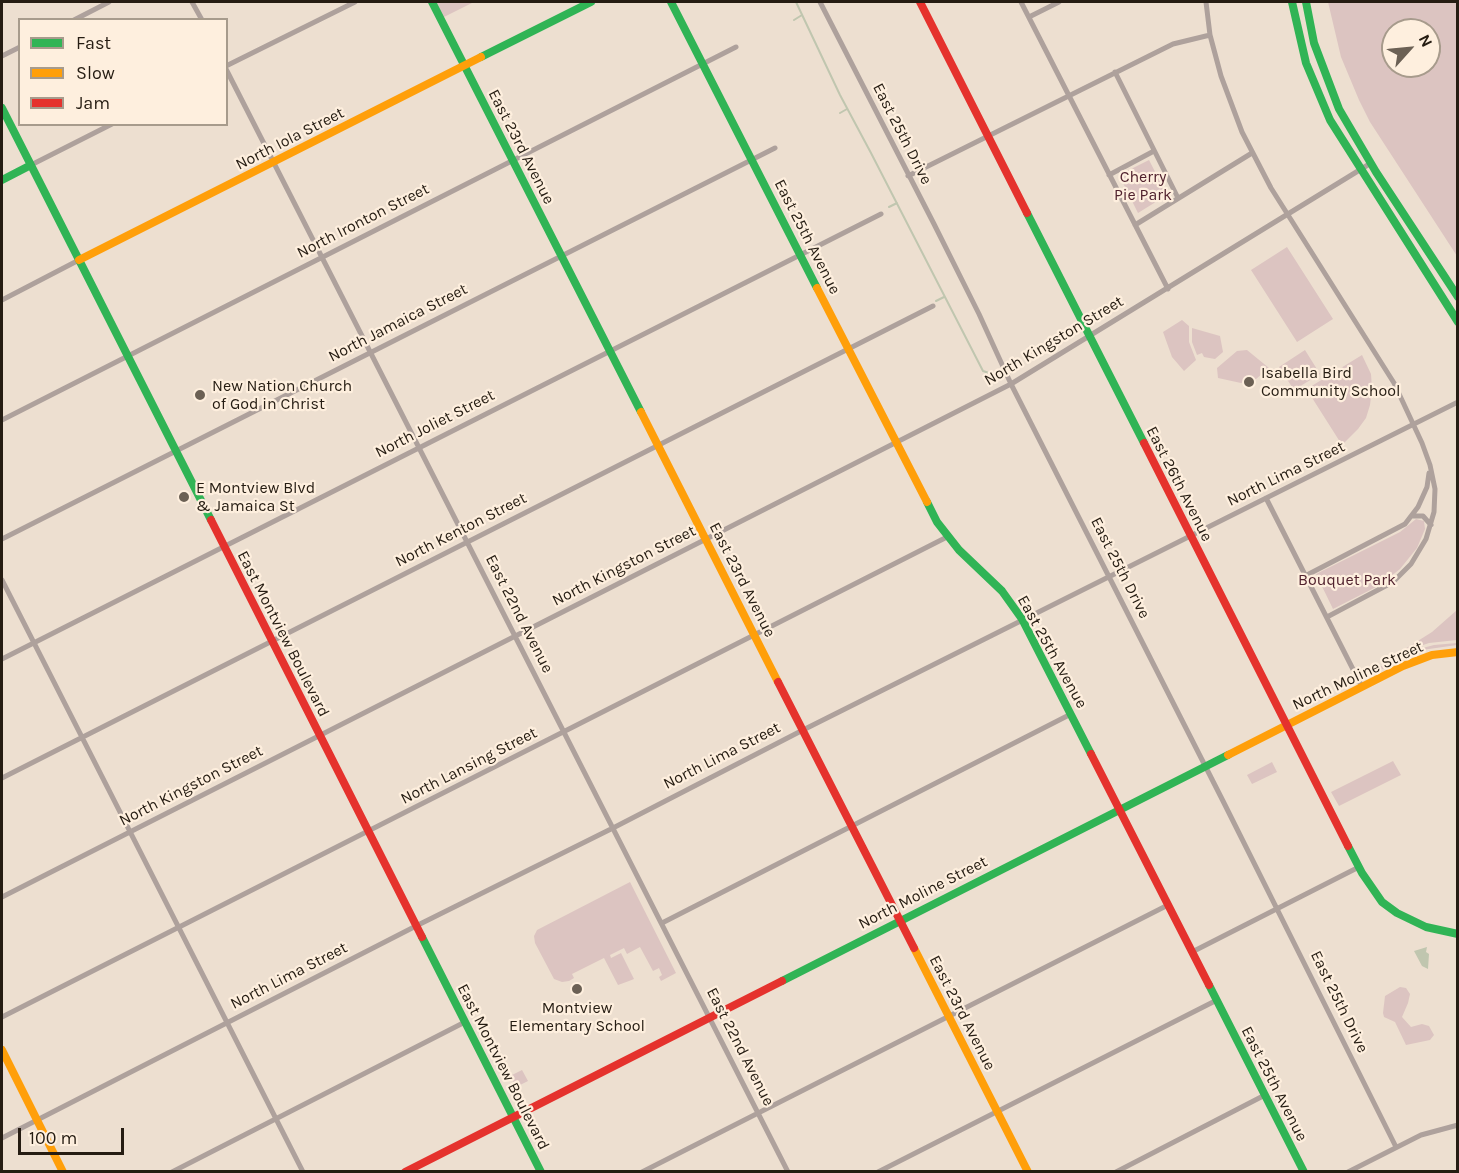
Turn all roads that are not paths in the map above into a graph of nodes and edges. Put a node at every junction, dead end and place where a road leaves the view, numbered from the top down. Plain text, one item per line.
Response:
1 (110, 2) edge
2 (192, 2) edge
3 (355, 2) edge
4 (432, 2) edge
5 (591, 2) edge
6 (671, 2) edge
7 (820, 2) edge
8 (920, 2) edge
9 (1021, 2) edge
10 (1059, 2) edge
11 (1206, 2) edge
12 (1292, 2) edge
13 (1306, 2) edge
14 (1029, 17) junction
15 (78, 18) edge
16 (201, 18) edge
17 (1210, 35) junction
18 (736, 46) dead end
19 (18, 48) edge
20 (2, 56) edge
21 (703, 64) junction
22 (464, 65) junction
23 (228, 67) edge
24 (228, 72) edge
25 (1115, 72) junction
26 (1069, 95) junction
27 (2, 108) edge
28 (108, 126) edge
29 (988, 136) junction
30 (775, 148) dead end
31 (1155, 151) junction
32 (1252, 153) junction
33 (752, 159) junction
34 (513, 160) junction
35 (274, 162) junction
36 (1371, 164) junction
37 (31, 165) junction
38 (1361, 170) junction
39 (1109, 175) junction
40 (908, 176) junction
41 (2, 180) edge
42 (1178, 198) junction
43 (881, 214) dead end
44 (1288, 215) junction
45 (1135, 225) junction
46 (800, 254) junction
47 (322, 256) junction
48 (561, 256) junction
49 (79, 260) junction
50 (1168, 289) junction
51 (1458, 297) edge
52 (2, 300) edge
53 (933, 306) dead end
54 (1458, 322) edge
55 (1089, 337) junction
56 (848, 349) junction
57 (610, 351) junction
58 (371, 352) junction
59 (128, 356) junction
60 (1011, 384) junction
61 (1458, 402) edge
62 (2, 420) edge
63 (1414, 425) junction
64 (896, 442) junction
65 (658, 445) junction
66 (419, 447) junction
67 (175, 451) junction
68 (1430, 465) junction
69 (1266, 498) junction
70 (1412, 516) junction
71 (1431, 525) junction
72 (1190, 536) junction
73 (947, 537) junction
74 (2, 539) edge
75 (706, 540) junction
76 (468, 542) junction
77 (224, 546) junction
78 (1109, 576) junction
79 (1305, 576) junction
80 (2, 580) edge
81 (1327, 617) junction
82 (1022, 620) junction
83 (516, 636) junction
84 (755, 636) junction
85 (272, 641) junction
86 (33, 643) junction
87 (1458, 652) edge
88 (2, 659) edge
89 (1362, 687) junction
90 (1071, 714) junction
91 (1287, 725) junction
92 (803, 730) junction
93 (564, 732) junction
94 (320, 735) junction
95 (81, 738) junction
96 (1205, 765) junction
97 (2, 778) edge
98 (1119, 809) junction
99 (852, 825) junction
100 (613, 828) junction
101 (369, 831) junction
102 (130, 832) junction
103 (1359, 867) junction
104 (2, 897) edge
105 (1168, 906) junction
106 (1278, 909) junction
107 (900, 920) junction
108 (662, 923) junction
109 (416, 926) junction
110 (179, 928) junction
111 (1458, 934) edge
112 (1192, 952) junction
113 (1216, 1000) junction
114 (949, 1016) junction
115 (2, 1017) edge
116 (710, 1017) junction
117 (465, 1022) junction
118 (227, 1023) junction
119 (2, 1050) edge
120 (1265, 1095) junction
121 (998, 1112) junction
122 (758, 1113) junction
123 (514, 1117) junction
124 (276, 1119) junction
125 (37, 1120) junction
126 (1458, 1125) edge
127 (2, 1138) edge
128 (1396, 1147) junction
129 (63, 1172) edge
130 (172, 1172) edge
131 (303, 1172) edge
132 (405, 1172) edge
133 (541, 1172) edge
134 (642, 1172) edge
135 (788, 1172) edge
136 (878, 1172) edge
137 (1028, 1172) edge
138 (1116, 1172) edge
139 (1304, 1172) edge
140 (1348, 1172) edge

1 - 15 street
2 - 16 street
3 - 23 street
4 - 22 street, East 23rd Avenue
5 - 22 street, North Iola Street
6 - 21 street, East 25th Avenue
7 - 40 street, East 25th Drive
8 - 29 street, East 26th Avenue
9 - 14 street
10 - 14 street
11 - 17 street
12 - 38 street
13 - 36 street
14 - 26 street
17 - 25 street
17 - 32 street
18 - 21 street, North Ironton Street
19 - 20 street
21 - 33 street, East 25th Avenue
21 - 34 street, North Ironton Street
22 - 34 street, East 23rd Avenue
22 - 35 street, North Iola Street
24 - 35 street, East 22nd Avenue
25 - 26 street
25 - 31 street
26 - 29 street
26 - 39 street
27 - 37 street, East Montview Boulevard
28 - 37 street
29 - 40 street
29 - 55 street, East 26th Avenue
30 - 33 street, North Jamaica Street
31 - 39 street
31 - 42 street
32 - 42 street
32 - 44 street
33 - 46 street, East 25th Avenue
33 - 48 street, North Jamaica Street
34 - 47 street, North Ironton Street
34 - 48 street, East 23rd Avenue
35 - 47 street, East 22nd Avenue
35 - 49 street, North Iola Street
36 - 38 street, North Kingston Street
36 - 51 street
37 - 41 street
37 - 49 street, East Montview Boulevard
38 - 44 street, North Kingston Street
38 - 54 street
39 - 45 street
40 - 60 street, East 25th Drive
42 - 45 street
43 - 46 street, North Joliet Street
44 - 50 street, North Kingston Street
44 - 63 street
45 - 50 street
46 - 56 street, East 25th Avenue
46 - 57 street, North Joliet Street
47 - 58 street, East 22nd Avenue
47 - 59 street, North Ironton Street
48 - 57 street, East 23rd Avenue
48 - 58 street, North Jamaica Street
49 - 52 street, North Iola Street
49 - 59 street, East Montview Boulevard
50 - 55 street, North Kingston Street
53 - 56 street, North Kenton Street
55 - 60 street, North Kingston Street
55 - 72 street, East 26th Avenue
56 - 64 street, East 25th Avenue
56 - 65 street, North Kenton Street
57 - 65 street, East 23rd Avenue
57 - 66 street, North Joliet Street
58 - 66 street, East 22nd Avenue
58 - 67 street, North Jamaica Street
59 - 62 street, North Ironton Street
59 - 67 street, East Montview Boulevard
60 - 64 street, North Kingston Street
60 - 78 street, East 25th Drive
61 - 63 street, North Lima Street
63 - 68 street
63 - 69 street, North Lima Street
64 - 73 street, East 25th Avenue
64 - 75 street, North Kingston Street
65 - 75 street, East 23rd Avenue
65 - 76 street, North Kenton Street
66 - 76 street, East 22nd Avenue
66 - 77 street, North Joliet Street
67 - 74 street, North Jamaica Street
67 - 77 street, East Montview Boulevard
68 - 70 street
68 - 71 street
69 - 72 street, North Lima Street
69 - 79 street
70 - 71 street
70 - 79 street
71 - 81 street
72 - 78 street, North Lima Street
72 - 91 street, East 26th Avenue
73 - 82 street, East 25th Avenue
73 - 84 street, North Lansing Street
75 - 83 street, North Kingston Street
75 - 84 street, East 23rd Avenue
76 - 83 street, East 22nd Avenue
76 - 85 street, North Kenton Street
77 - 85 street, East Montview Boulevard
77 - 86 street, North Joliet Street
78 - 82 street, North Lima Street
78 - 96 street, East 25th Drive
79 - 81 street
80 - 86 street
81 - 89 street
82 - 90 street, East 25th Avenue
82 - 92 street, North Lima Street
83 - 93 street, East 22nd Avenue
83 - 94 street, North Kingston Street
84 - 92 street, East 23rd Avenue
84 - 93 street, North Lansing Street
85 - 94 street, East Montview Boulevard
85 - 95 street, North Kenton Street
86 - 88 street, North Joliet Street
86 - 95 street
87 - 89 street, North Moline Street
89 - 91 street, North Moline Street
90 - 98 street, East 25th Avenue
90 - 99 street
91 - 96 street, North Moline Street
91 - 103 street, East 26th Avenue
92 - 99 street, East 23rd Avenue
92 - 100 street, North Lima Street
93 - 100 street, East 22nd Avenue
93 - 101 street, North Lansing Street
94 - 101 street, East Montview Boulevard
94 - 102 street, North Kingston Street
95 - 97 street, North Kenton Street
95 - 102 street
96 - 98 street, North Moline Street
96 - 106 street, East 25th Drive
98 - 105 street, East 25th Avenue
98 - 107 street, North Moline Street
99 - 107 street, East 23rd Avenue
99 - 108 street
100 - 108 street, East 22nd Avenue
100 - 109 street, North Lima Street
101 - 109 street, East Montview Boulevard
101 - 110 street, North Lansing Street
102 - 104 street, North Kingston Street
102 - 110 street
103 - 106 street
103 - 111 street, East 26th Avenue
105 - 112 street, East 25th Avenue
105 - 114 street
106 - 112 street
106 - 128 street, East 25th Drive
107 - 114 street, East 23rd Avenue
107 - 116 street, North Moline Street
108 - 116 street, East 22nd Avenue
109 - 117 street, East Montview Boulevard
109 - 118 street, North Lima Street
110 - 115 street, North Lansing Street
110 - 118 street
112 - 113 street, East 25th Avenue
113 - 120 street, East 25th Avenue
113 - 121 street
114 - 121 street, East 23rd Avenue
114 - 122 street
116 - 122 street, East 22nd Avenue
116 - 123 street, North Moline Street
117 - 123 street, East Montview Boulevard
117 - 124 street
118 - 124 street
118 - 125 street, North Lima Street
119 - 125 street
120 - 138 street
120 - 139 street, East 25th Avenue
121 - 136 street
121 - 137 street, East 23rd Avenue
122 - 134 street
122 - 135 street, East 22nd Avenue
123 - 132 street, North Moline Street
123 - 133 street, East Montview Boulevard
124 - 130 street
124 - 131 street
125 - 127 street, North Lima Street
125 - 129 street
126 - 128 street
128 - 140 street

